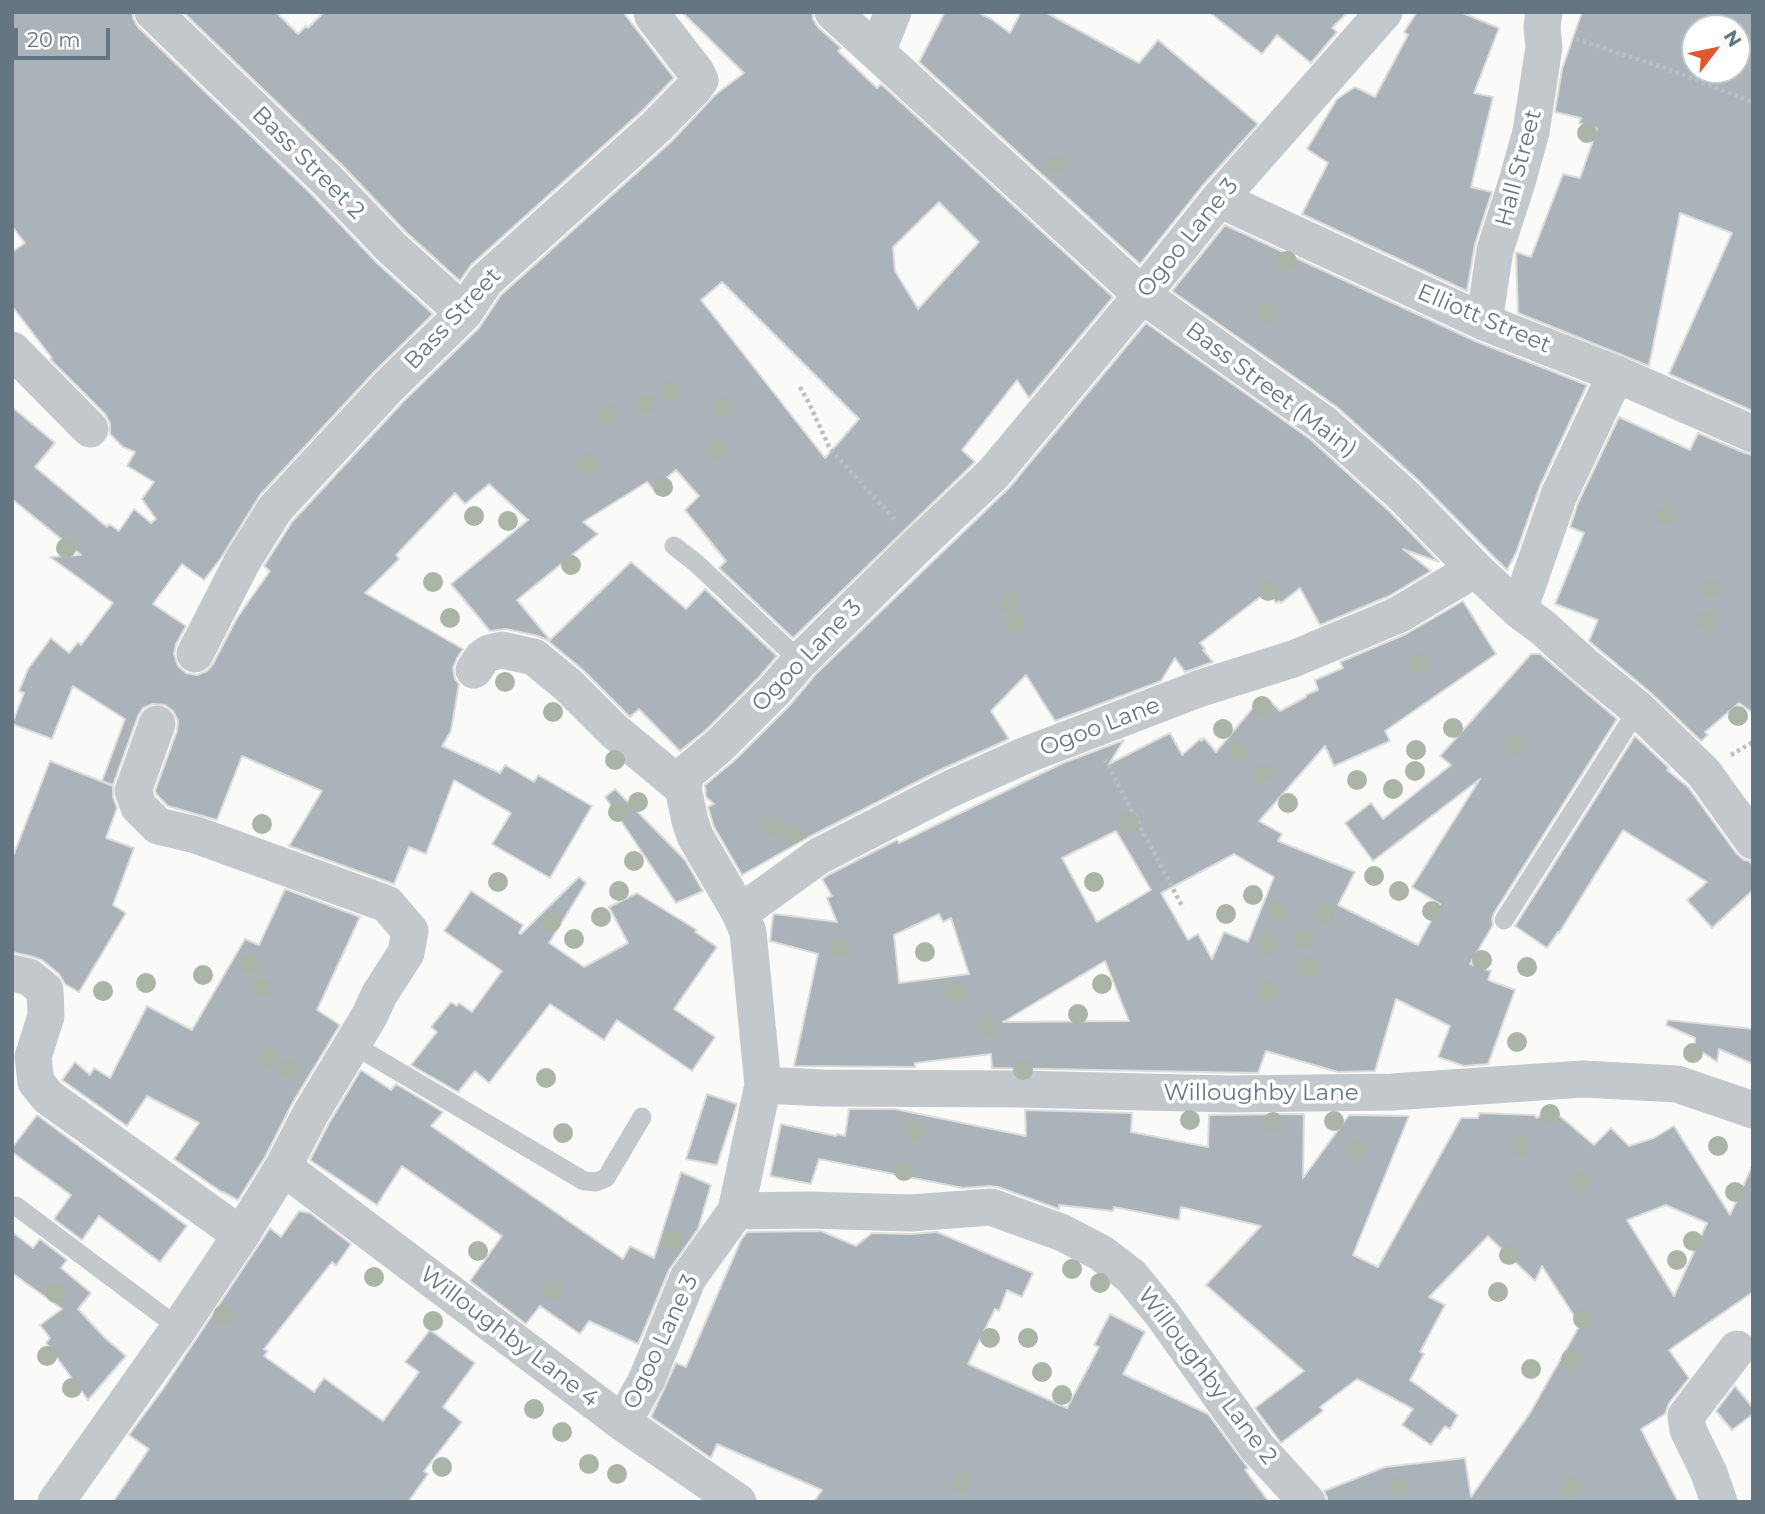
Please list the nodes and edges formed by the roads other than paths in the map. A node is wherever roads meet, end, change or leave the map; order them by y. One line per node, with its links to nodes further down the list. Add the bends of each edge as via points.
1 (153, 12): 10 (street, Bass Street 2)
2 (652, 12): 10 (street, Bass Street, via 700,80 657,126 485,281)
3 (833, 12): 7 (street, Bass Street (Main))
4 (893, 12): 7 (street)
5 (1384, 12): 8 (street, Ogoo Lane 3)
6 (1533, 17): 11 (street, Hall Street, via 1544,47 1531,132 1495,250)
7 (877, 52): 9 (street, Bass Street (Main))
8 (1219, 199): 9 (street, Ogoo Lane 3); 11 (street, Elliott Street)
9 (1142, 295): 17 (street, Bass Street (Main), via 1323,423); 20 (street, Ogoo Lane 3, via 994,473)
10 (464, 313): 19 (street, Bass Street, via 275,509)
11 (1484, 322): 13 (street, Elliott Street)
12 (12, 350): 14 (street)
13 (1616, 374): 15 (street, Elliott Street); 18 (street, via 1559,495)
14 (90, 429)
15 (1753, 434)
16 (674, 546): 20 (lane)
17 (1475, 569): 18 (street, Bass Street (Main)); 26 (street, Ogoo Lane, via 1398,615 1293,659 1090,730 950,789 819,856)
18 (1519, 610): 22 (street, Bass Street (Main))
19 (195, 654)
20 (800, 661): 24 (street, Ogoo Lane 3, via 688,772)
21 (474, 670): 24 (street, via 489,653 502,650 534,657)
22 (1638, 709): 25 (street, Bass Street (Main), via 1704,773); 27 (lane)
23 (156, 724): 29 (street, via 133,791 139,807 158,826 196,835 387,904 410,931 406,953)
24 (683, 788): 26 (street, Ogoo Lane 3, via 695,836)
25 (1753, 841)
26 (740, 913): 30 (street, Ogoo Lane 3, via 748,932)
27 (1504, 920)
28 (12, 973): 36 (street, via 29,977 45,990 46,1016 33,1057 36,1082 48,1097)
29 (352, 1044): 32 (lane, via 584,1181 606,1178); 33 (street)
30 (764, 1085): 31 (street, Willoughby Lane, via 1229,1094 1392,1092 1583,1079 1676,1084); 35 (street, Ogoo Lane 3)
31 (1753, 1110)
32 (642, 1117)
33 (282, 1167): 36 (street); 39 (street, Willoughby Lane 4)
34 (16, 1206): 37 (lane)
35 (736, 1212): 39 (street, Ogoo Lane 3, via 688,1278 648,1378); 42 (street, Willoughby Lane 2, via 911,1213 991,1207 1063,1233 1130,1276 1257,1447)
36 (241, 1235): 37 (street)
37 (179, 1328): 40 (street)
38 (1737, 1349): 43 (street, via 1686,1416)
39 (623, 1423): 41 (street, Willoughby Lane 4)
40 (56, 1502)
41 (738, 1502)
42 (1307, 1502)
43 (1719, 1502)

